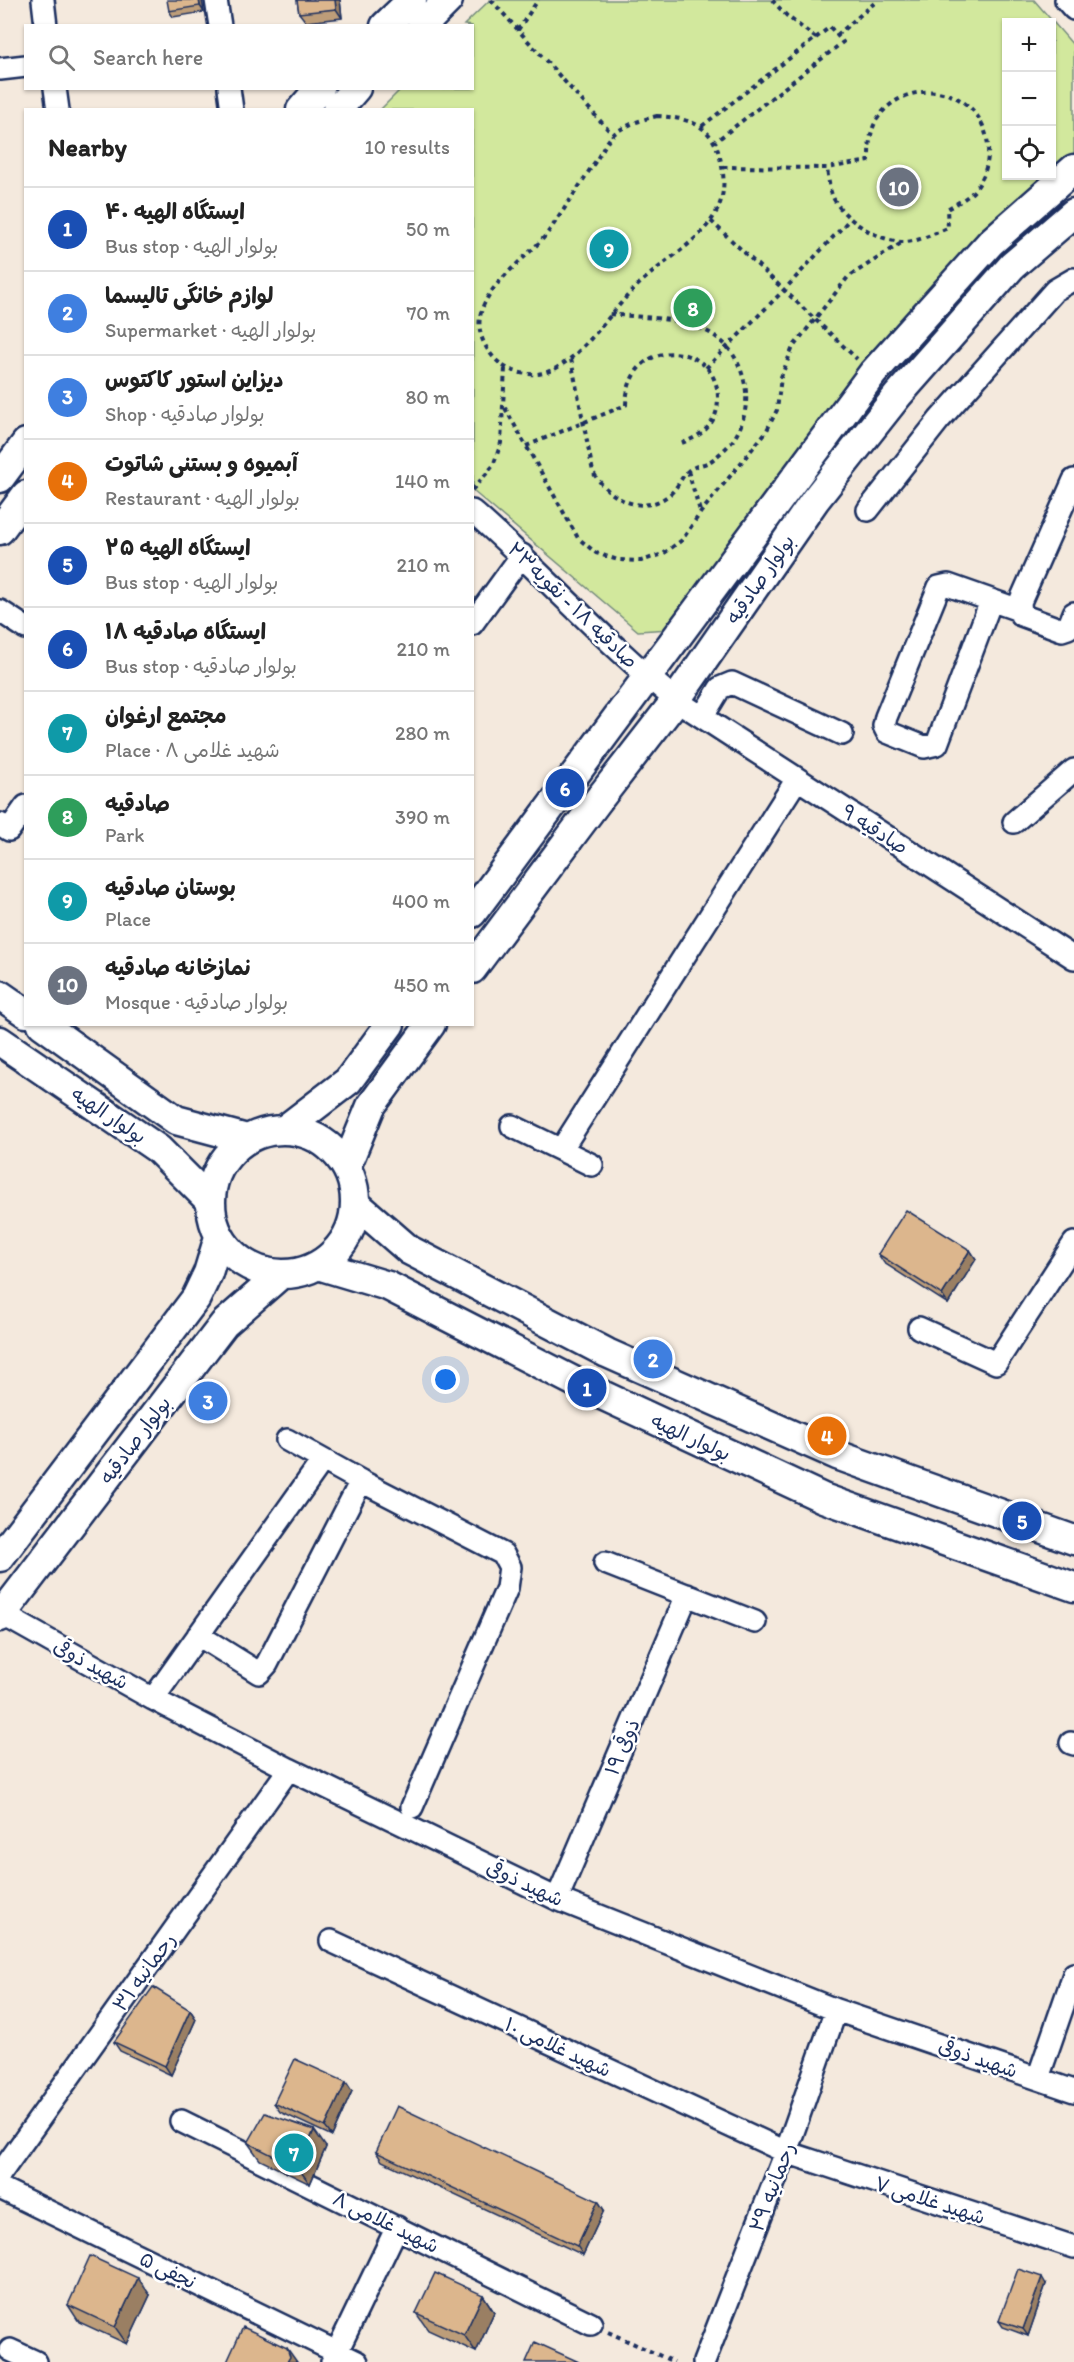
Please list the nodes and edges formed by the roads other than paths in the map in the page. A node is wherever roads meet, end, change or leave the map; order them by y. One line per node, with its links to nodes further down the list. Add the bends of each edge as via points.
1 (43, 0): 7 (street)
2 (216, 0): 8 (street)
3 (412, 0): 9 (main road)
4 (448, 0): 10 (main road)
5 (1066, 0): 6 (street)
6 (1074, 9)
7 (46, 24)
8 (220, 24)
9 (387, 24)
10 (424, 24)
11 (24, 66): 12 (street)
12 (0, 69)
13 (55, 90): 17 (street)
14 (229, 90): 18 (street)
15 (318, 90): 19 (main road)
16 (354, 90): 20 (main road)
17 (58, 108)
18 (232, 108)
19 (303, 108)
20 (339, 108)
21 (1074, 169): 38 (main road, بولوار صادقیه, via 991,242 873,373)
22 (1074, 213): 39 (main road, بولوار صادقیه, via 1012,266 898,395 815,500)
23 (1074, 279): 28 (street, via 1054,290 939,420)
24 (24, 446): 25 (main road)
25 (0, 478)
26 (1074, 480): 33 (street)
27 (24, 498): 30 (main road)
28 (868, 510)
29 (474, 513): 31 (street, صادقیه ۱۸ - نقویه۲۳)
30 (0, 530)
31 (522, 555): 36 (street); 38 (street, صادقیه ۱۸ - نقویه۲۳)
32 (991, 601): 32 (street, via 937,744 924,747 887,732 886,717 939,587 948,585); 33 (street)
33 (1019, 610): 35 (street, via 1021,615 1062,630 1068,628)
34 (0, 611): 37 (street)
35 (1074, 613)
36 (474, 621)
37 (24, 627)
38 (646, 676): 39 (street, صادقیه ۱۸ - نقویه۲۳); 47 (main road, بولوار صادقیه)
39 (676, 700): 40 (street, صادقیه ۹); 49 (main road, بولوار صادقیه)
40 (703, 716): 41 (street, via 720,688 732,683); 43 (street, صادقیه ۹)
41 (842, 734)
42 (1074, 770): 45 (street)
43 (797, 779): 48 (street, صادقیه ۹); 59 (street)
44 (24, 808): 46 (street)
45 (1014, 822)
46 (4, 827)
47 (474, 910)
48 (1074, 958)
49 (474, 966)
50 (0, 995): 51 (main road)
51 (24, 1012)
52 (45, 1026): 58 (main road, بولوار الهیه, via 176,1120)
53 (389, 1026): 57 (main road, via 348,1081)
54 (430, 1026): 61 (main road, via 371,1106)
55 (0, 1041): 62 (main road, بولوار الهیه, via 159,1149)
56 (512, 1126): 59 (street)
57 (284, 1130): 58 (main road); 61 (main road, via 320,1140)
58 (247, 1139): 62 (main road, via 220,1165)
59 (561, 1150): 60 (street)
60 (592, 1165)
61 (346, 1167): 63 (main road)
62 (210, 1201): 64 (main road)
63 (355, 1203): 66 (main road, via 345,1239); 74 (main road, via 410,1250 607,1353 837,1455)
64 (219, 1237): 67 (main road, via 245,1264); 68 (main road, بولوار صادقیه)
65 (1074, 1243): 70 (street, via 996,1363)
66 (318, 1265): 67 (main road); 77 (main road, بولوار الهیه, via 388,1286 587,1388 823,1498)
67 (281, 1274): 69 (main road, بولوار صادقیه)
68 (196, 1298): 69 (main road, via 210,1294 222,1298 227,1309); 75 (main road, بولوار صادقیه)
69 (224, 1324): 79 (main road, بولوار صادقیه)
70 (919, 1328)
71 (287, 1440): 72 (street)
72 (322, 1461): 73 (street); 81 (street)
73 (360, 1481): 81 (street, via 267,1664 259,1672); 84 (street, via 503,1554 510,1567 507,1588)
74 (1074, 1540)
75 (0, 1557)
76 (605, 1563): 78 (street)
77 (1074, 1587)
78 (687, 1595): 80 (street); 85 (street, ذوقی ۱۹)
79 (1, 1615): 82 (street, شهید ذوقی)
80 (755, 1622)
81 (198, 1635): 82 (street)
82 (153, 1699): 83 (street, شهید ذوقی)
83 (288, 1769): 85 (street, شهید ذوقی); 93 (street, رحمانیه ۳۱)
84 (412, 1807)
85 (557, 1899): 88 (street, شهید ذوقی)
86 (331, 1941): 92 (street, شهید غلامی ۱۰)
87 (1074, 1974): 89 (street)
88 (836, 2010): 89 (street, شهید ذوقی); 92 (street, رحمانیه ۲۹)
89 (1038, 2078): 90 (street, شهید ذوقی)
90 (1074, 2091)
91 (181, 2121): 95 (street, شهید غلامی ۸)
92 (786, 2152): 96 (street, شهید غلامی ۷); 102 (street, رحمانیه ۲۹)
93 (0, 2175)
94 (0, 2188): 99 (street, نجفی ۵)
95 (397, 2227): 97 (street, شهید غلامی ۸); 99 (street)
96 (1074, 2247)
97 (591, 2324)
98 (10, 2350): 100 (street)
99 (334, 2357): 101 (street, نجفی ۵)
100 (36, 2362)
101 (357, 2362)
102 (704, 2362)

